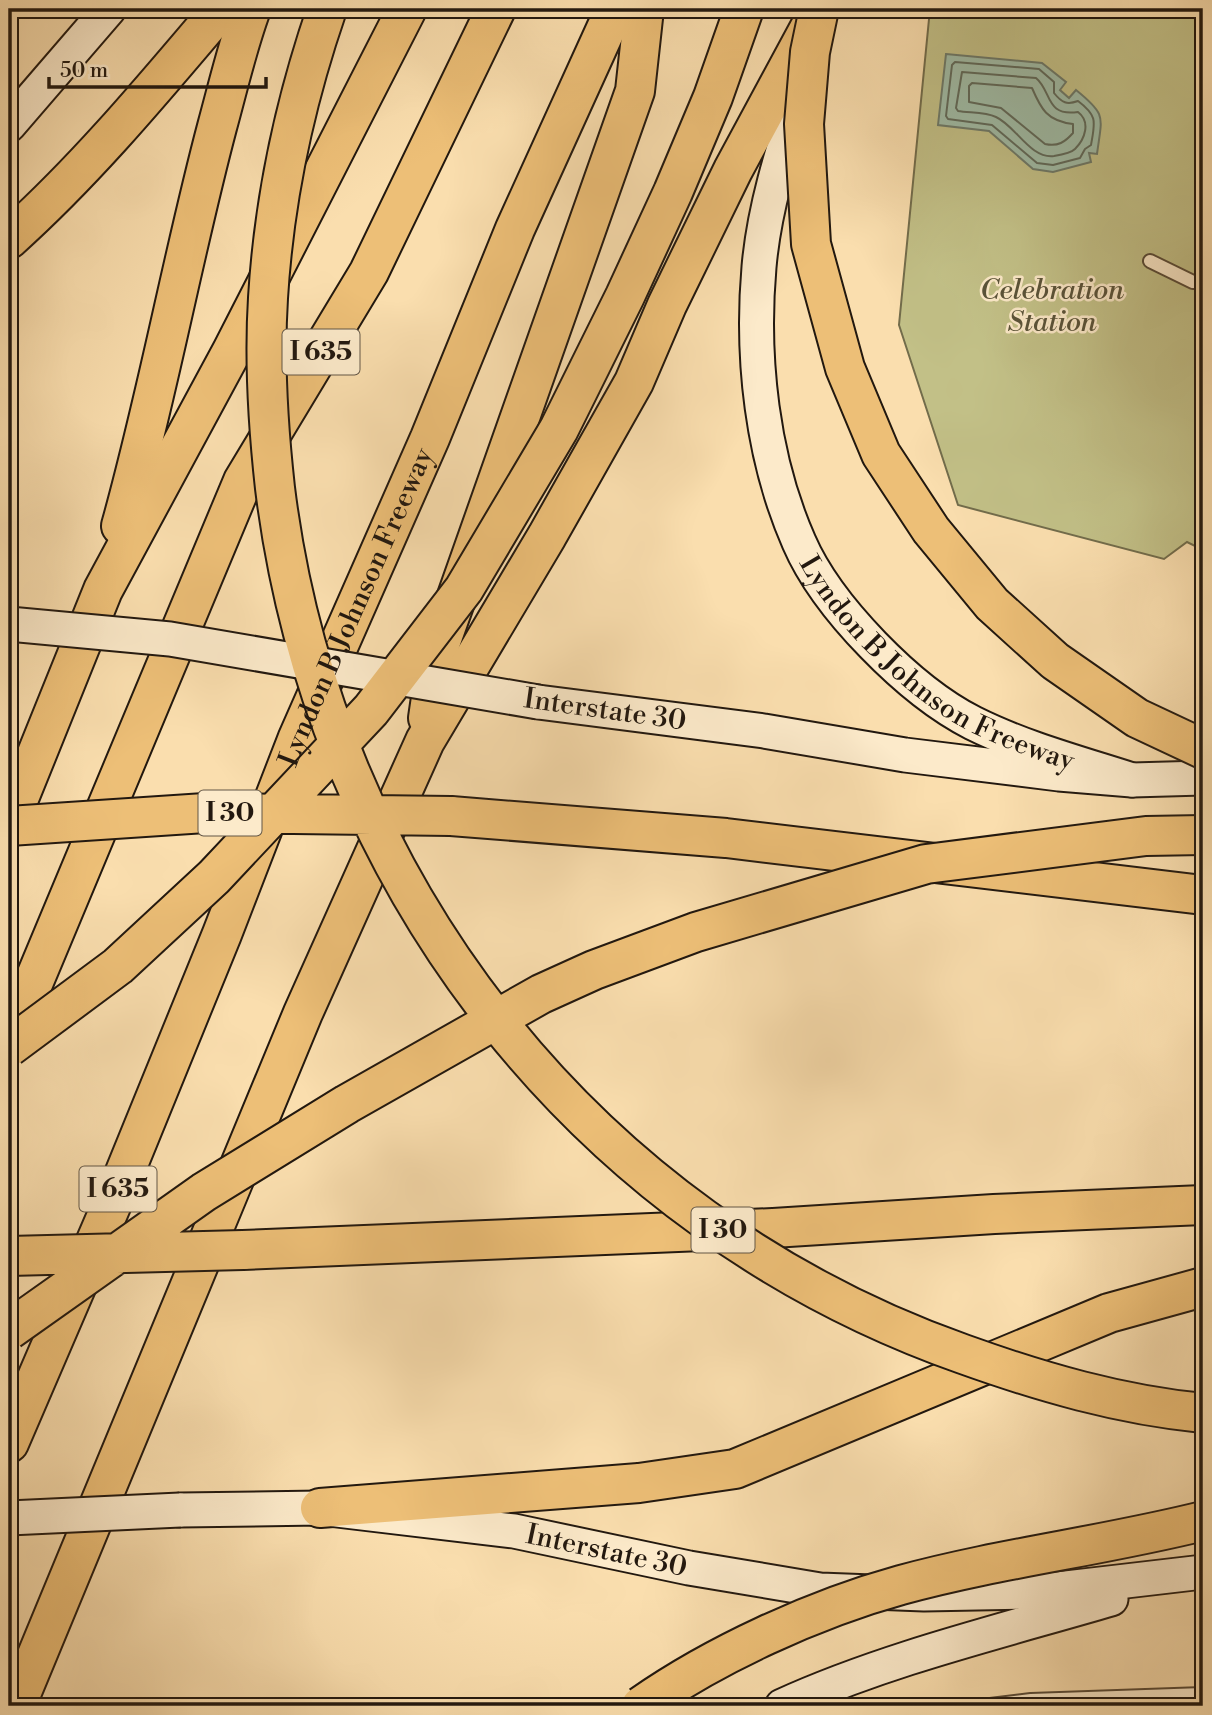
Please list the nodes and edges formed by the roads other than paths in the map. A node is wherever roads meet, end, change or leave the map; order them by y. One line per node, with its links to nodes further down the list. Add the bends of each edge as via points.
1 (110, 9): 12 (main road)
2 (220, 9): 13 (highway, via 129,116)
3 (251, 9): 16 (highway, via 202,183)
4 (327, 9): 31 (highway, bridge, via 296,114 273,240 267,325 270,445 292,592 328,718 362,801 414,900 479,998 571,1106 660,1185 768,1263 830,1299 929,1342 1030,1378 1115,1399)
5 (407, 9): 16 (highway)
6 (496, 9): 25 (highway, I 635, via 369,272 243,481)
7 (615, 9): 32 (highway, Lyndon B Johnson Freeway / I 635, via 515,229 430,438 297,740 125,1174)
8 (644, 9): 18 (highway, via 635,91 438,650)
9 (744, 9): 26 (highway, bridge, via 713,97 625,296 559,429 464,589 372,710 214,877 118,966)
10 (819, 9): 18 (highway, via 733,170 634,382); 19 (highway, bridge, via 804,124 811,244 845,368 881,454 931,530 992,604 1055,661 1137,719)
11 (830, 9): 21 (main road, Lyndon B Johnson Freeway, via 785,143 768,206 759,266 762,401 768,442 799,544 831,594 873,645 918,687 971,722 1014,741)
12 (9, 125)
13 (9, 239)
14 (1150, 261): 15 (lane, via 1193,282)
15 (1203, 282)
16 (103, 590): 22 (highway)
17 (9, 624): 21 (main road, Interstate 30, bridge, via 170,639 538,702 764,731 905,755)
18 (425, 741): 38 (highway, via 303,1013)
19 (1203, 749)
20 (1203, 778): 21 (main road, Interstate 30)
21 (1132, 780)
22 (9, 825): 24 (highway, I 30, bridge, via 205,813 451,816 726,838)
23 (1203, 835): 30 (highway, bridge, via 1146,836 926,864 696,932 594,970 541,994 347,1104 204,1192)
24 (1203, 895)
25 (9, 1041)
26 (9, 1047)
27 (1203, 1205): 28 (highway, I 30, bridge, via 773,1228)
28 (9, 1256)
29 (1203, 1287): 33 (highway, via 1109,1313 735,1469 639,1483)
30 (9, 1330)
31 (1203, 1413)
32 (9, 1443)
33 (320, 1508): 34 (main road, Interstate 30, bridge); 36 (main road, Interstate 30, via 514,1531 820,1590 1032,1592)
34 (9, 1518)
35 (1203, 1521): 39 (highway, bridge, via 899,1586 761,1639 675,1682)
36 (1202, 1572): 40 (main road, via 963,1642 822,1688)
37 (1203, 1694): 41 (lane)
38 (16, 1706)
39 (640, 1706)
40 (782, 1706)
41 (982, 1706)

